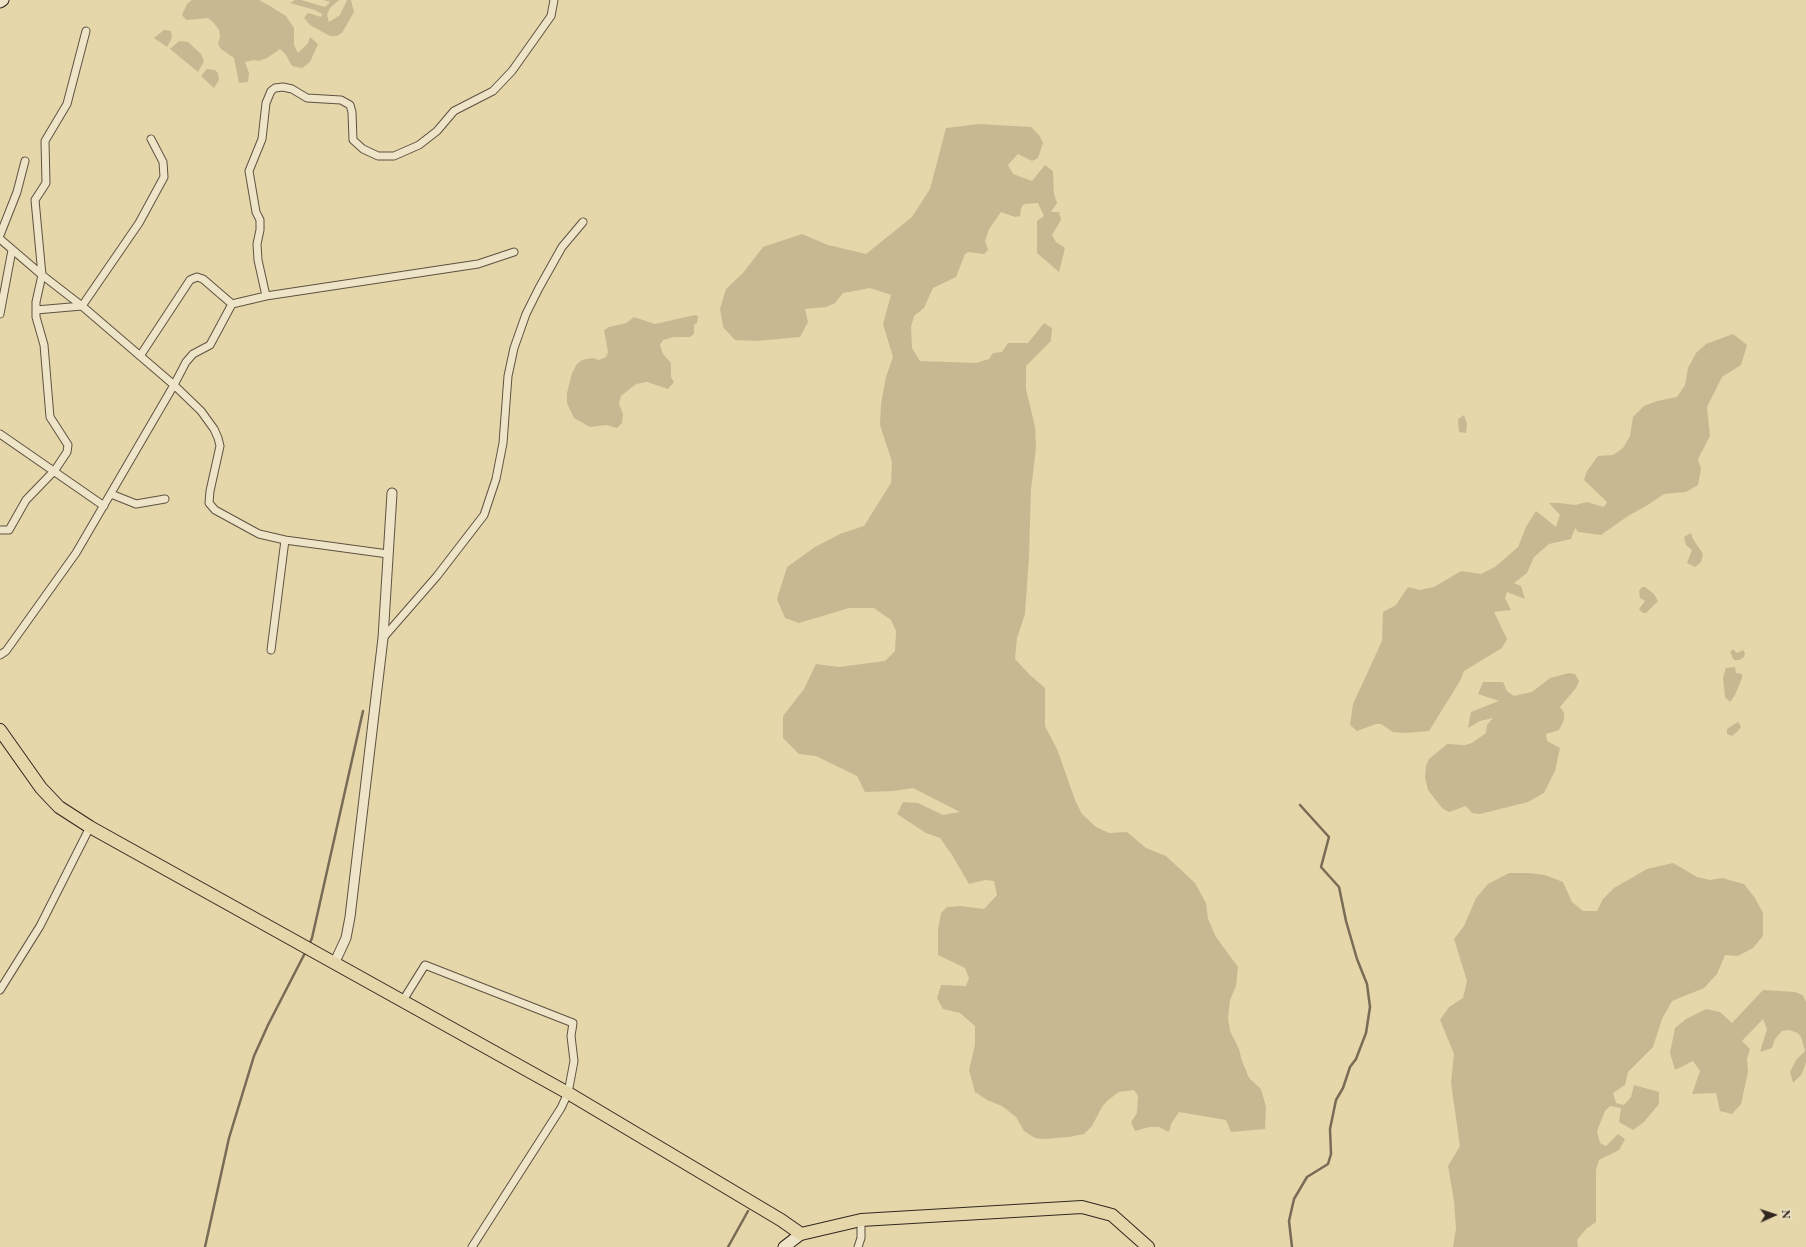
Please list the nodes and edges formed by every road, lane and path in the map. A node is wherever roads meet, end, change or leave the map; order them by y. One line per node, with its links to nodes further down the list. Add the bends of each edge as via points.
1 (3, 0): 3 (main road)
2 (554, 0): 13 (street, via 551,16 512,71 492,91 454,111 437,131 419,145 394,156 378,156 353,140 350,105 341,100 308,98 283,87 271,91 266,103 262,139 249,171 256,212 260,220 258,260)
3 (0, 2)
4 (86, 31): 12 (street, via 67,104 46,141 46,183 35,200)
5 (151, 139): 15 (street, via 163,162 164,177 139,223)
6 (25, 161): 8 (street, via 17,192)
7 (582, 222): 29 (street, via 562,247 539,288 514,348 508,376 502,450 496,480 484,515 437,576)
8 (0, 236)
9 (0, 239): 10 (street)
10 (12, 250): 12 (street); 17 (street)
11 (514, 252): 13 (street, via 478,264)
12 (42, 275): 15 (street); 16 (street)
13 (266, 296): 14 (street)
14 (232, 304): 18 (street, via 203,279 197,277 190,280); 19 (street, via 210,345 193,354)
15 (82, 306): 16 (street); 18 (street)
16 (36, 310): 21 (street, via 44,345 50,417 68,445 67,452)
17 (0, 314)
18 (140, 356): 19 (street)
19 (174, 385): 23 (street); 27 (street, via 201,411 218,438 220,446 209,504 215,510 259,534)
20 (0, 434): 21 (street)
21 (55, 470): 25 (street); 26 (street, via 26,500 9,530)
22 (392, 493): 28 (street)
23 (111, 494): 24 (street, via 136,504); 25 (street)
24 (165, 499)
25 (104, 506): 31 (street, via 76,553 6,651)
26 (0, 530)
27 (285, 540): 28 (street); 30 (street)
28 (388, 554): 29 (street)
29 (383, 638): 34 (street, via 350,917 346,938)
30 (271, 650)
31 (0, 655)
32 (0, 730): 33 (main road, via 41,788 59,807)
33 (90, 827): 34 (main road); 35 (street, via 40,926)
34 (334, 964): 36 (main road)
35 (0, 990)
36 (402, 1002): 37 (main road); 37 (street, via 425,965 572,1023 574,1060)
37 (568, 1093): 39 (main road); 40 (street)
38 (861, 1220): 39 (main road); 42 (street); 43 (main road, via 1082,1207 1112,1215)
39 (801, 1234): 41 (main road)
40 (472, 1247)
41 (784, 1247)
42 (858, 1247)
43 (1148, 1247)

